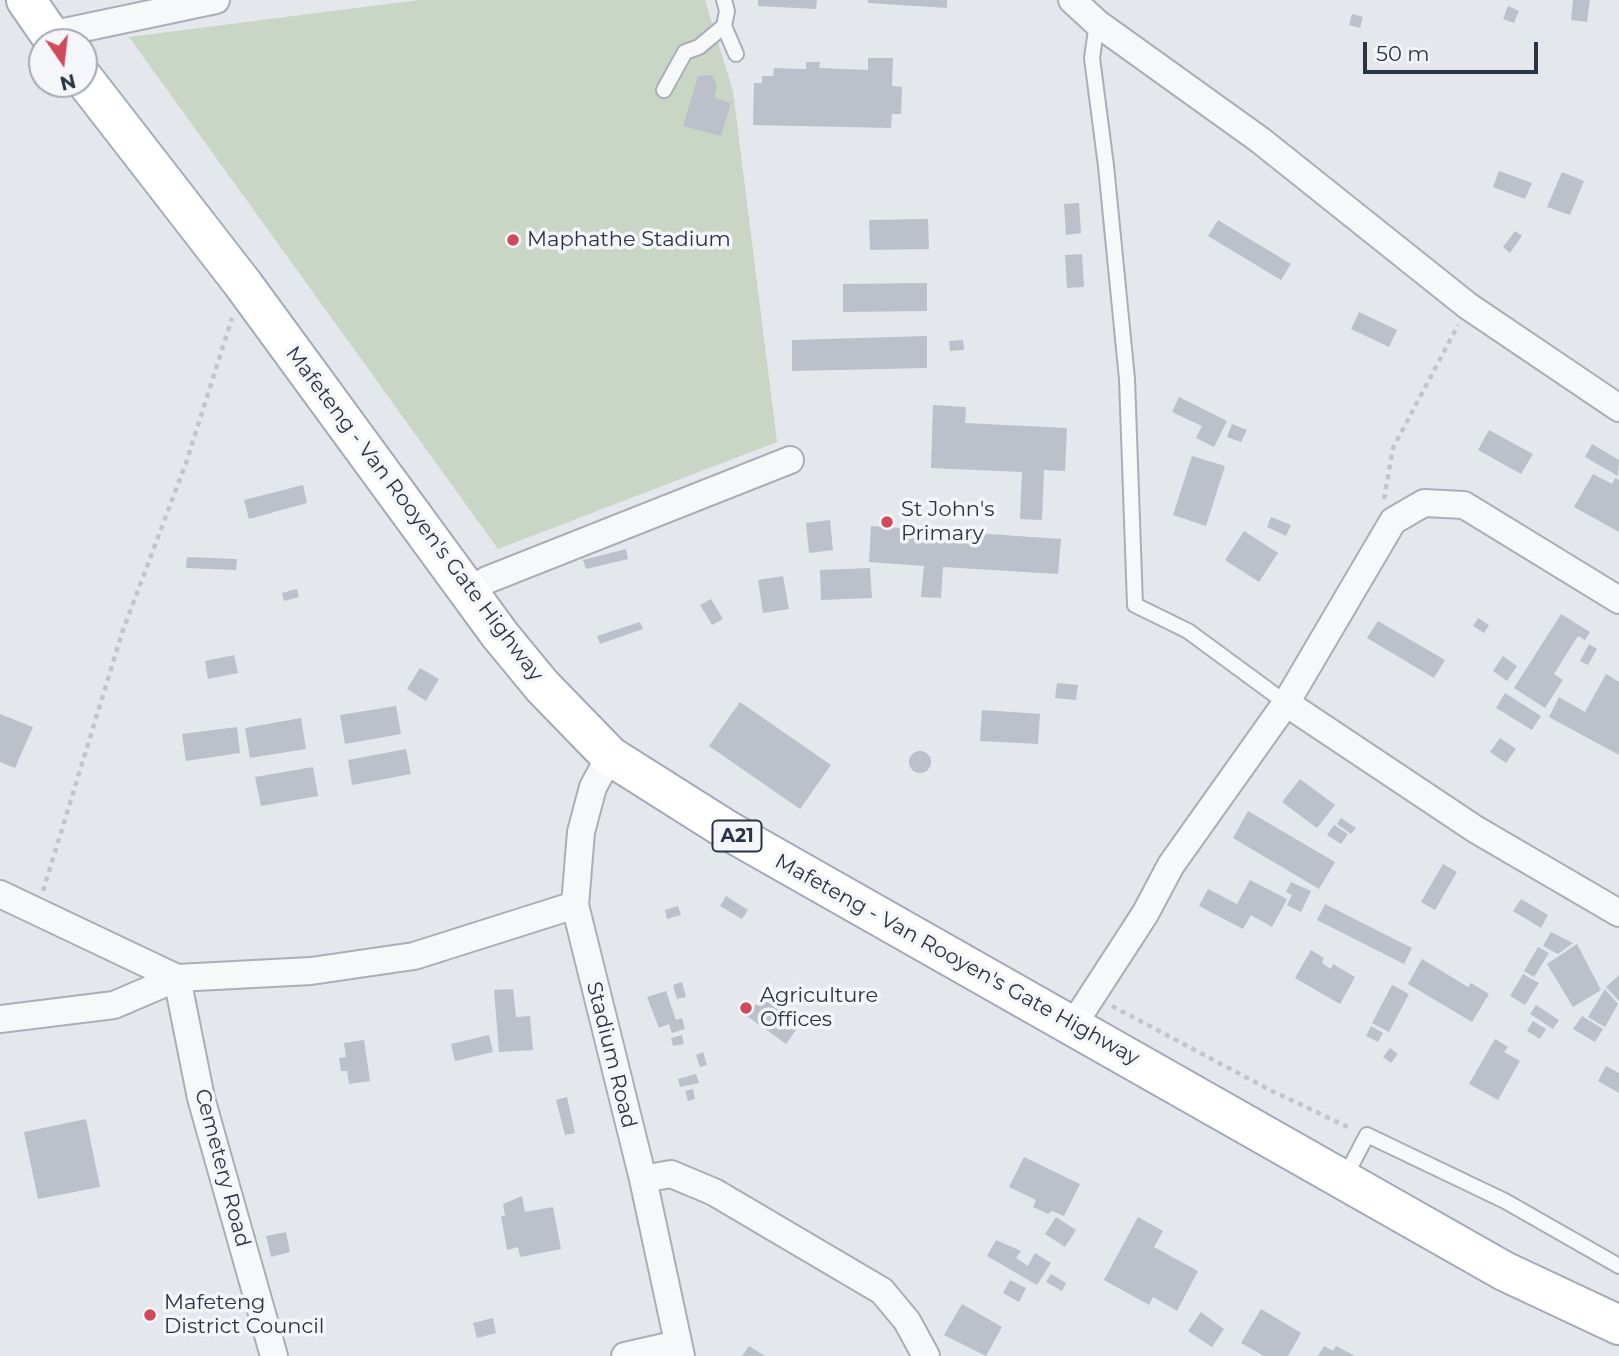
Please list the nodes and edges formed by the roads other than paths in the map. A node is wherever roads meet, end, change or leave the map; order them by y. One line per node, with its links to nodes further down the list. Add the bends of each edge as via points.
1 (26, 0): 7 (main road)
2 (216, 0): 8 (street)
3 (724, 0): 6 (lane)
4 (1072, 0): 5 (street)
5 (1097, 23): 12 (street, via 1259,140 1468,306); 16 (lane, via 1091,58 1124,342 1135,605 1188,631)
6 (724, 26): 9 (lane); 10 (lane, via 699,47 685,52)
7 (46, 28)
8 (96, 28)
9 (736, 54)
10 (664, 90)
11 (98, 97): 14 (main road, Mafeteng - Van Rooyen's Gate Highway / A21, via 243,284)
12 (1615, 399)
13 (790, 460): 14 (street, via 487,580)
14 (469, 593): 17 (main road, Mafeteng - Van Rooyen's Gate Highway / A21, via 542,686)
15 (1619, 600): 16 (street, via 1464,505 1424,503 1392,521)
16 (1286, 703): 20 (street, via 1475,829); 22 (street, via 1171,864 1145,914)
17 (610, 756): 19 (street, Stadium Road, via 593,787 581,832); 22 (main road, Mafeteng - Van Rooyen's Gate Highway / A21, via 839,896)
18 (0, 894): 21 (street)
19 (575, 905): 21 (street, via 414,956 311,971); 24 (street, Stadium Road)
20 (1619, 913)
21 (177, 978): 23 (street, via 114,1005); 29 (street, Cemetery Road, via 201,1098)
22 (1082, 1010): 25 (main road, Mafeteng - Van Rooyen's Gate Highway / A21)
23 (0, 1019)
24 (643, 1179): 28 (street, Stadium Road); 31 (street, via 671,1174 714,1192 882,1291 907,1321)
25 (1343, 1180): 26 (lane, via 1367,1135 1505,1201); 27 (main road, Mafeteng - Van Rooyen's Gate Highway / A21, via 1504,1271)
26 (1619, 1266)
27 (1619, 1325)
28 (680, 1350): 30 (street)
29 (274, 1356)
30 (625, 1356)
31 (926, 1356)

